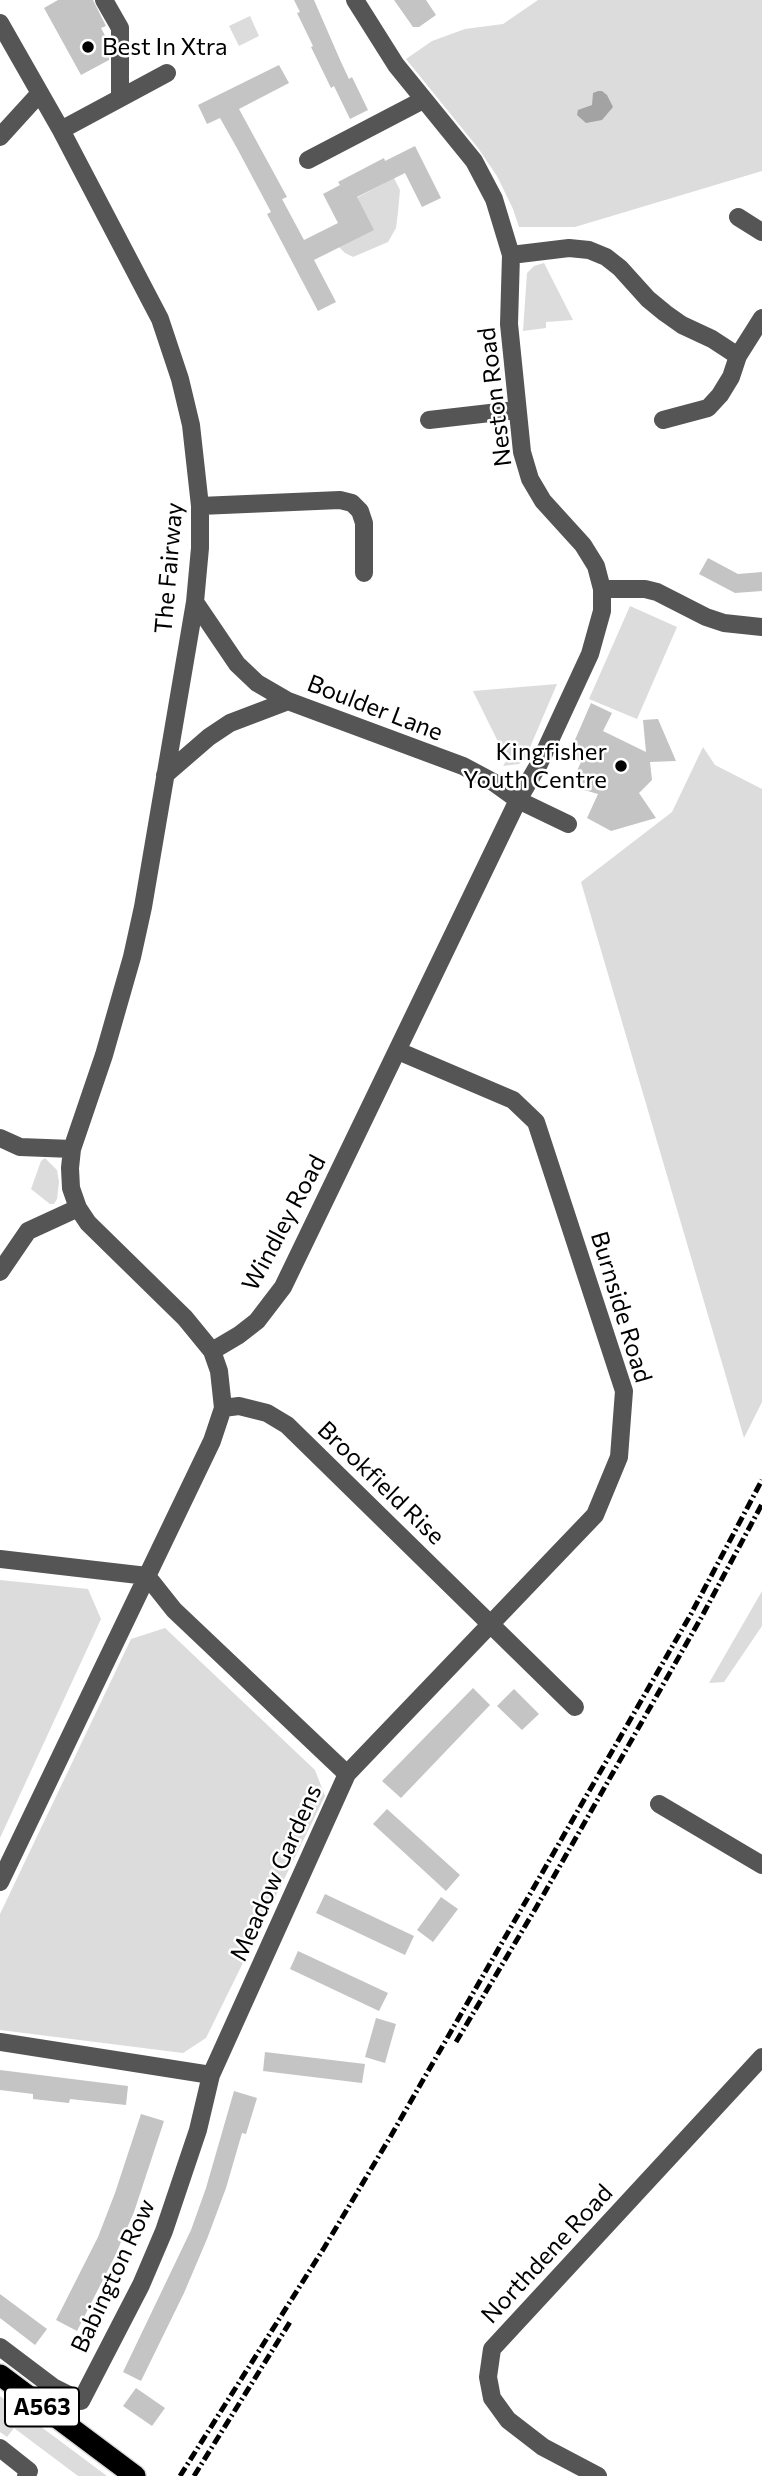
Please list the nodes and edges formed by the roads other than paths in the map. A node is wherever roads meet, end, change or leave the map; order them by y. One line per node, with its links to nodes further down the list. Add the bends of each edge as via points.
1 (104, 0): 6 (street, via 120,29)
2 (355, 0): 7 (street, Neston Road)
3 (0, 23): 5 (street, The Fairway)
4 (167, 73): 6 (street)
5 (40, 93): 8 (street, The Fairway); 9 (street)
6 (120, 98): 8 (street)
7 (423, 100): 10 (street); 13 (street, Neston Road, via 474,161 494,199)
8 (61, 130): 19 (street, The Fairway, via 160,319 191,425)
9 (0, 137)
10 (308, 160)
11 (738, 217): 12 (street)
12 (762, 232)
13 (511, 255): 15 (street, via 569,248 606,257 664,313); 16 (street, Neston Road, via 509,324)
14 (762, 318): 15 (street)
15 (738, 356): 18 (street, via 731,377 708,408)
16 (516, 410): 17 (street); 21 (street, Neston Road, via 530,478 583,545 596,566)
17 (429, 419)
18 (663, 420)
19 (200, 506): 20 (street, via 352,503 363,523); 22 (street, The Fairway)
20 (364, 573)
21 (602, 589): 23 (street, via 645,589 724,623); 26 (street, Neston Road, via 590,654)
22 (195, 602): 24 (street, Boulder Lane, via 237,664 257,683); 25 (street, The Fairway)
23 (762, 627)
24 (288, 701): 25 (street, Boulder Lane, via 230,723); 26 (street, Boulder Lane, via 463,766)
25 (165, 775): 30 (street, The Fairway, via 132,957)
26 (518, 800): 27 (street, Boulder Lane); 28 (street, Windley Road)
27 (568, 824)
28 (398, 1051): 33 (street, Windley Road, via 283,1287 257,1321); 37 (street, Burnside Road, via 513,1100 536,1122 624,1391 619,1457 595,1515)
29 (0, 1138): 30 (street, via 20,1147)
30 (72, 1149): 31 (street, via 71,1188)
31 (78, 1208): 32 (street, via 28,1231); 33 (street, via 100,1237 185,1318)
32 (0, 1272)
33 (212, 1351): 34 (street, via 223,1389)
34 (223, 1408): 36 (street, via 212,1441); 37 (street, Brookfield Rise, via 239,1406 267,1413 287,1425)
35 (0, 1559): 36 (street)
36 (147, 1576): 39 (street, Meadow Gardens, via 174,1611); 42 (street)
37 (490, 1623): 38 (street, Brookfield Rise); 39 (street, Burnside Road)
38 (575, 1707)
39 (347, 1774): 45 (street, Meadow Gardens)
40 (659, 1804): 41 (street)
41 (762, 1866)
42 (0, 1882)
43 (0, 2042): 45 (street)
44 (762, 2057): 51 (street, Northdene Road, via 492,2349 488,2377 492,2398 508,2420 543,2447)
45 (211, 2075): 46 (street, Babington Row, via 195,2141 164,2231 81,2401 53,2388)
46 (0, 2347)
47 (0, 2375): 50 (highway, A563)
48 (0, 2448): 49 (street, via 29,2471)
49 (26, 2476)
50 (135, 2476)
51 (598, 2476)

